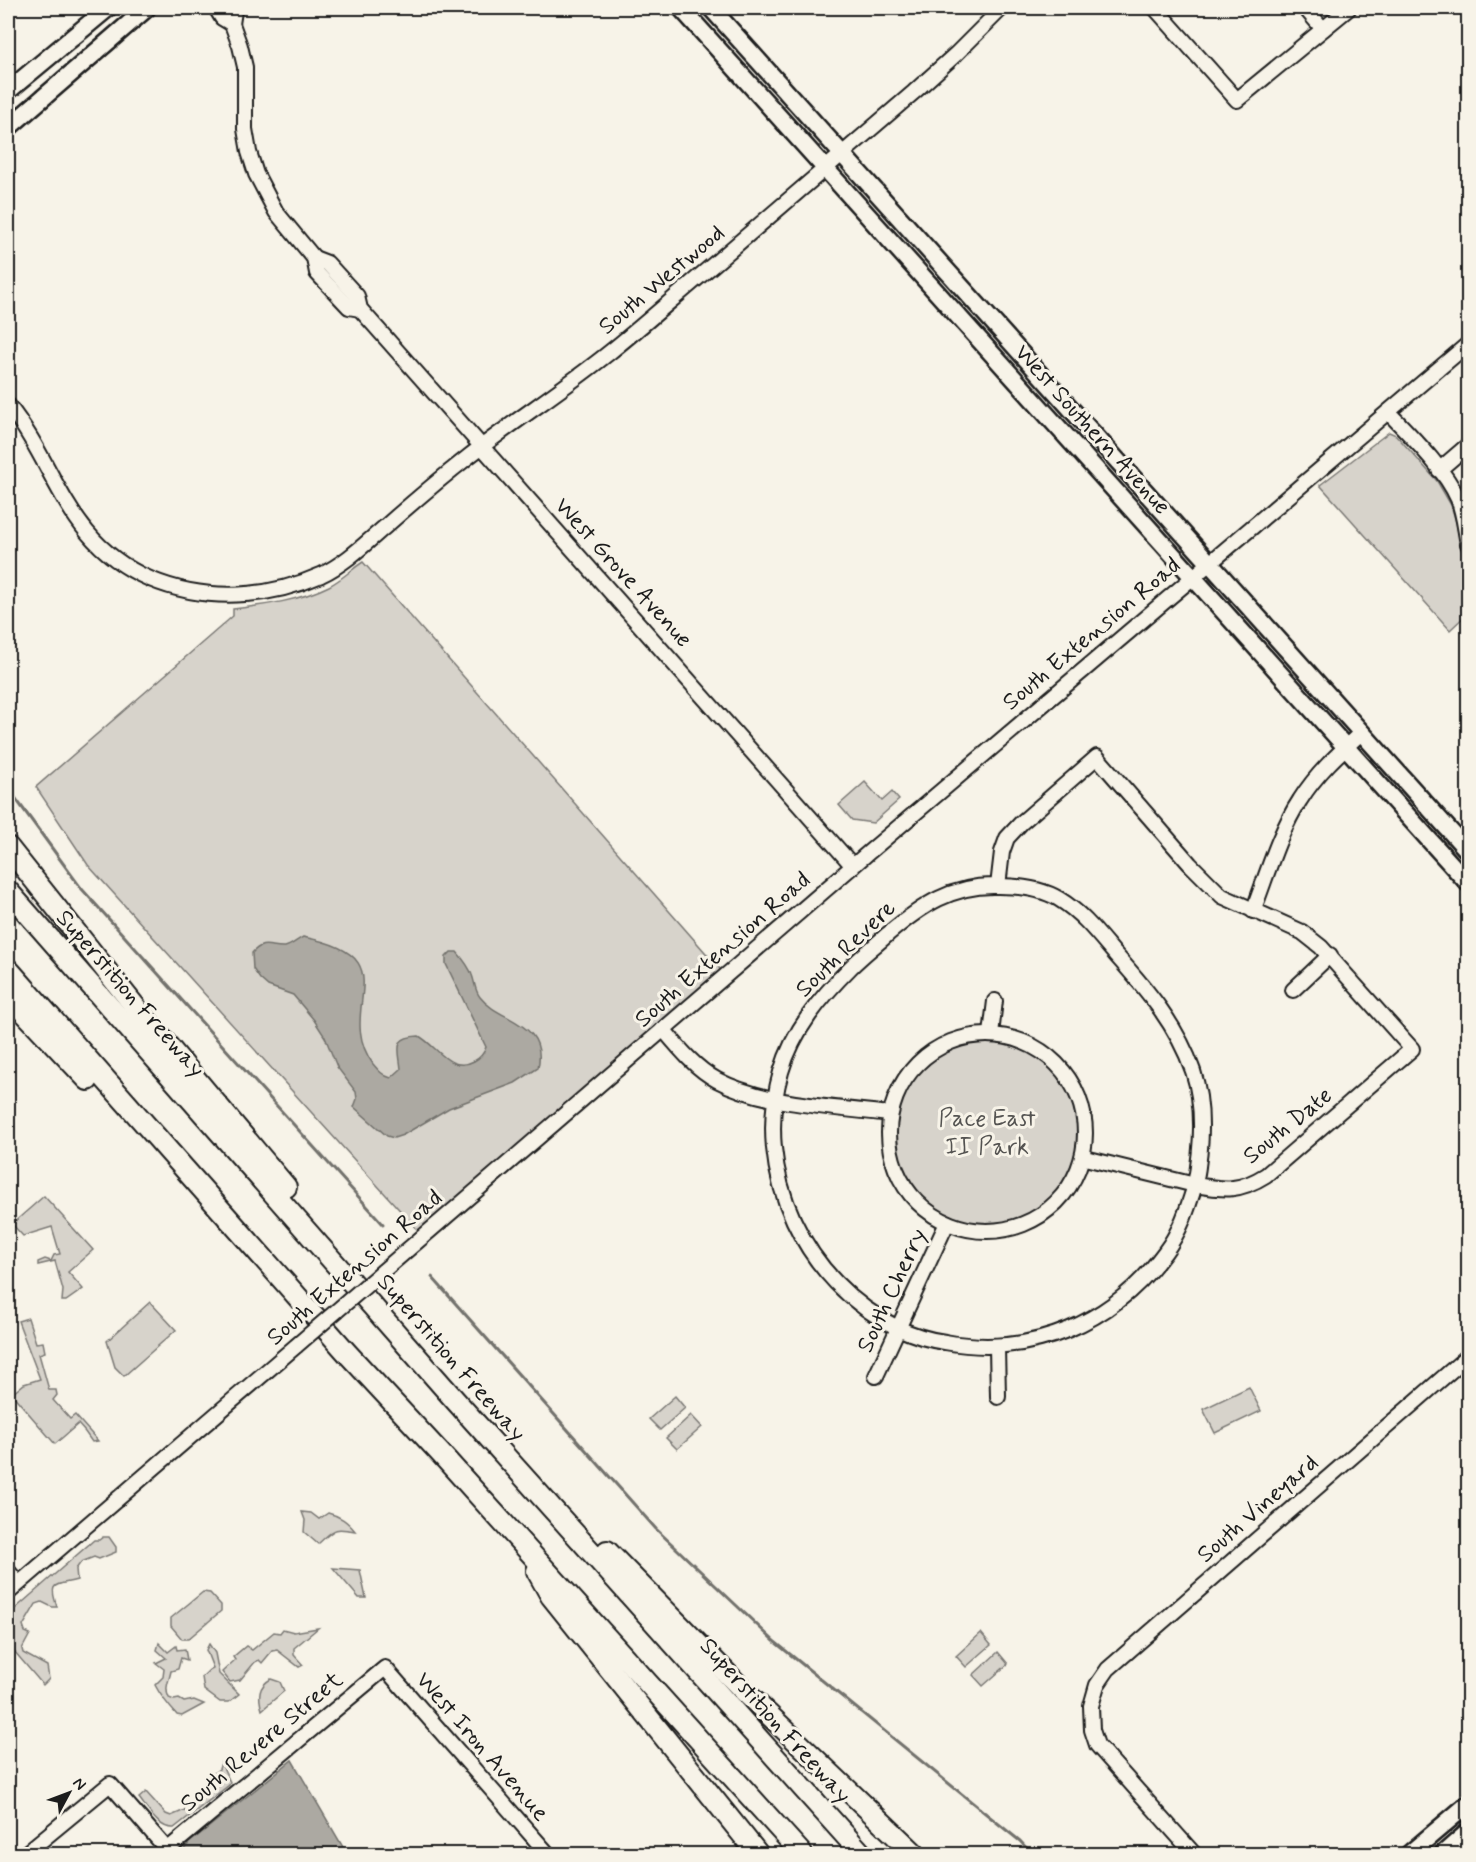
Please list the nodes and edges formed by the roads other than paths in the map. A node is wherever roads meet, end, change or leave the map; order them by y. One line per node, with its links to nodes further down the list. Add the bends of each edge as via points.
1 (108, 8): 16 (main road)
2 (147, 8): 17 (main road)
3 (216, 8): 13 (street, West Grove Avenue)
4 (232, 8): 13 (street, West Grove Avenue)
5 (681, 8): 15 (main road, West Southern Avenue)
6 (703, 8): 12 (main road)
7 (711, 8): 12 (main road, West Southern Avenue)
8 (1002, 8): 18 (street, South Westwood)
9 (1155, 8): 14 (street, via 1237,100)
10 (1305, 8): 14 (street)
11 (1349, 8): 14 (street)
12 (725, 23): 18 (main road, West Southern Avenue)
13 (232, 24): 28 (street, West Grove Avenue, via 245,67 249,152 266,197 293,234 357,296 360,309)
14 (1323, 29)
15 (749, 82): 18 (main road, via 781,103 824,150); 19 (main road, West Southern Avenue)
16 (8, 91)
17 (8, 128)
18 (843, 154): 19 (street, South Westwood); 20 (main road, West Southern Avenue)
19 (827, 168): 20 (main road, via 842,169 895,227); 22 (main road, West Southern Avenue); 28 (street, South Westwood, via 611,351)
20 (926, 246): 21 (main road, West Southern Avenue)
21 (985, 311): 22 (main road); 30 (main road, West Southern Avenue)
22 (969, 327): 26 (main road, West Southern Avenue)
23 (1468, 344): 25 (street, South Extension Road)
24 (8, 405): 28 (street, South Westwood, via 86,532 119,561 148,578 198,593 230,596 284,587 336,567)
25 (1389, 412): 29 (street); 32 (street, South Extension Road)
26 (1062, 431): 30 (main road, via 1068,426 1075,427 1101,456); 33 (main road, West Southern Avenue)
27 (1468, 445): 29 (street)
28 (483, 446): 38 (street, West Grove Avenue)
29 (1439, 470): 31 (street, via 1459,501)
30 (1137, 482): 32 (main road, West Southern Avenue)
31 (1468, 544)
32 (1209, 562): 33 (street, South Extension Road); 34 (main road, West Southern Avenue)
33 (1193, 576): 35 (main road, West Southern Avenue); 38 (street, South Extension Road)
34 (1362, 732): 35 (street); 37 (main road, West Southern Avenue)
35 (1346, 746): 39 (main road, West Southern Avenue); 42 (street, via 1299,801)
36 (8, 847): 55 (highway, via 311,1217)
37 (1468, 851)
38 (853, 866): 48 (street, South Extension Road)
39 (1468, 883)
40 (998, 886): 42 (street, via 1007,838 1098,757 1222,896); 50 (street, South Revere, via 971,887 939,897 860,958 807,1016 781,1070); 53 (street, South Revere, via 1023,886 1042,892 1075,911 1166,1015 1193,1072 1199,1101 1201,1151)
41 (8, 891): 55 (highway, Superstition Freeway)
42 (1253, 910): 43 (street, via 1302,932)
43 (1330, 956): 45 (street); 53 (street, South Date, via 1412,1049 1266,1175 1226,1190)
44 (8, 969): 58 (highway)
45 (1293, 990)
46 (8, 995): 58 (highway, via 242,1251)
47 (994, 1001): 49 (street)
48 (663, 1029): 50 (street, via 683,1052 716,1079); 65 (street, South Extension Road, bridge)
49 (991, 1034): 51 (street, via 956,1038 922,1058 896,1093); 52 (street, via 1027,1043 1044,1052 1069,1079 1084,1114)
50 (775, 1099): 51 (street); 56 (street, South Revere, via 777,1173 795,1226 825,1272 873,1314)
51 (889, 1114): 54 (street, via 887,1131 901,1178 923,1207)
52 (1085, 1158): 53 (street, South Date); 54 (street, via 1059,1201 1031,1221 999,1230)
53 (1196, 1185): 57 (street, via 1166,1251 1129,1292 1087,1323 1040,1340)
54 (947, 1223): 56 (street, South Cherry)
55 (387, 1321): 62 (highway, Superstition Freeway)
56 (898, 1328): 57 (street, via 969,1347); 60 (street, South Cherry)
57 (997, 1347): 61 (street)
58 (348, 1354): 63 (highway)
59 (1468, 1356): 77 (street, South Vineyard, via 1108,1669 1096,1685 1091,1706 1092,1730 1101,1751)
60 (876, 1376)
61 (998, 1397)
62 (454, 1399): 75 (highway, Superstition Freeway); 76 (highway, via 744,1691)
63 (521, 1542): 73 (highway, via 551,1596); 74 (highway)
64 (8, 1571): 65 (street)
65 (13, 1588)
66 (385, 1668): 70 (street, South Revere Street); 72 (street, West Iron Avenue)
67 (1468, 1804): 69 (main road)
68 (1468, 1832): 79 (main road)
69 (1428, 1838): 78 (main road); 79 (street)
70 (169, 1852): 71 (street, via 110,1784)
71 (25, 1854)
72 (548, 1854)
73 (759, 1854)
74 (802, 1854)
75 (862, 1854)
76 (915, 1854)
77 (1194, 1854)
78 (1409, 1854)
79 (1443, 1854)

